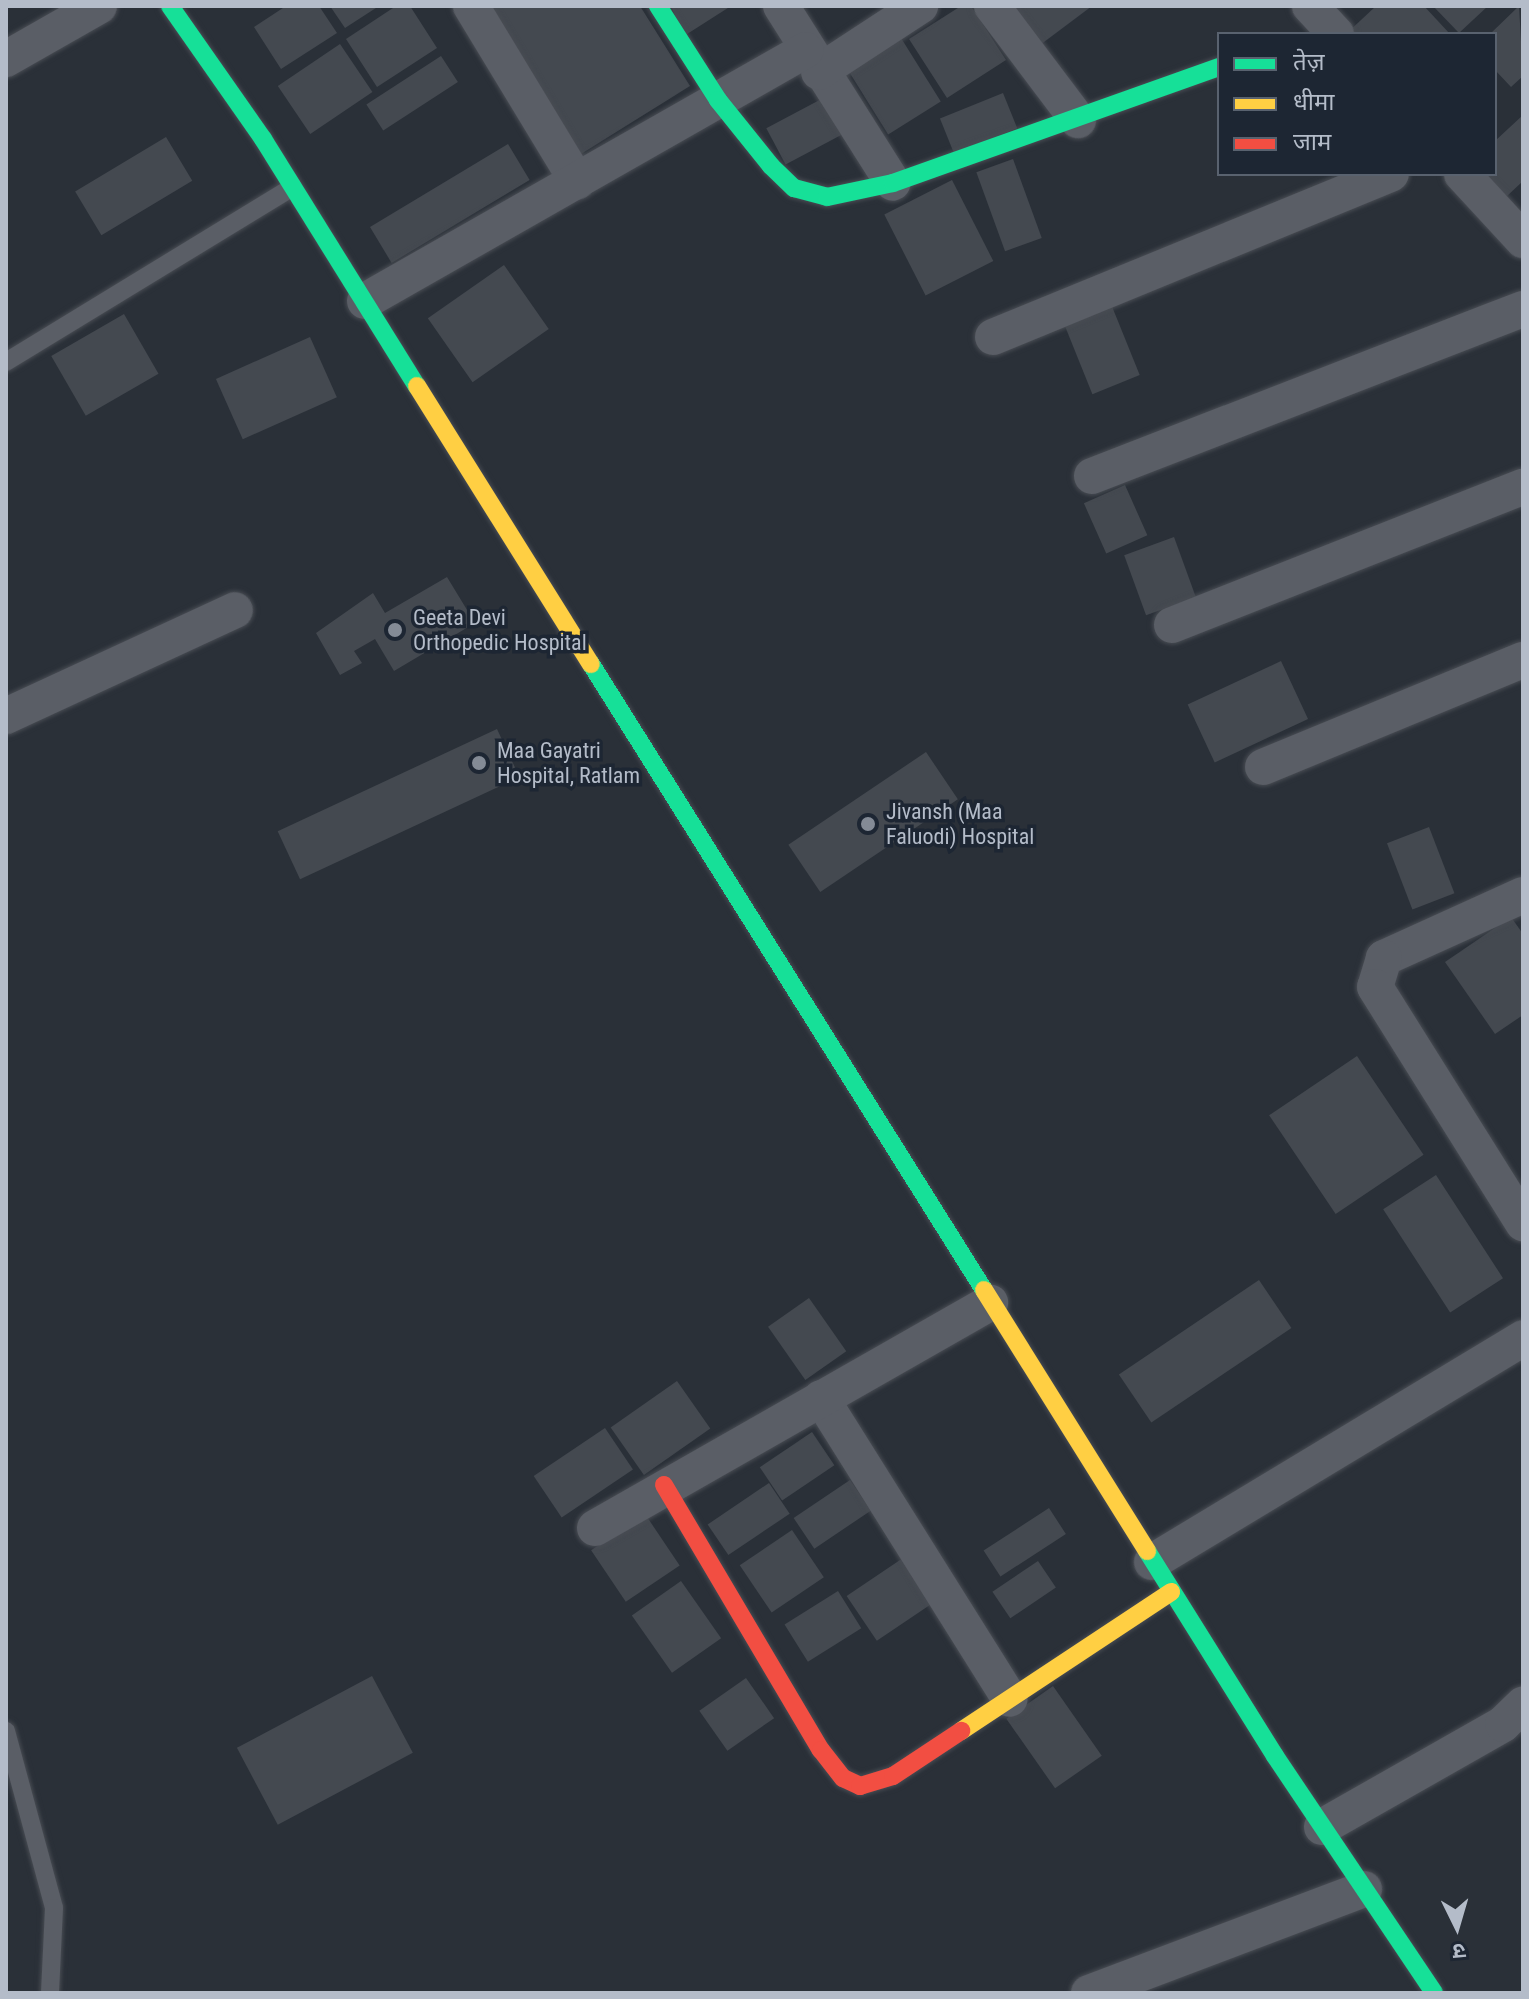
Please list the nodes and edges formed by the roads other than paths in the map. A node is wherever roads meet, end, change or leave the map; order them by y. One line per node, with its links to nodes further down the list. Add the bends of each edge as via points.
1 (99, 6): 8 (street)
2 (170, 6): 17 (street)
3 (471, 6): 15 (street)
4 (658, 6): 11 (street)
5 (781, 6): 9 (street)
6 (920, 6): 9 (street)
7 (992, 6): 12 (street)
8 (6, 59)
9 (813, 61): 11 (street); 16 (street)
10 (1217, 68): 12 (street)
11 (718, 100): 15 (street); 16 (street, via 794,188 849,196)
12 (1078, 120): 16 (street)
13 (1386, 176): 21 (street)
14 (1464, 176): 18 (street)
15 (577, 181): 19 (street)
16 (893, 183)
17 (293, 187): 19 (street); 22 (lane)
18 (1523, 240)
19 (365, 301): 32 (street)
20 (1523, 309): 23 (street)
21 (993, 337)
22 (6, 362)
23 (1092, 476)
24 (1523, 487): 26 (street)
25 (235, 610): 28 (street)
26 (1172, 625)
27 (1523, 660): 29 (street)
28 (6, 716)
29 (1263, 767)
30 (1523, 895): 31 (street, via 1384,958 1375,987)
31 (1523, 1223)
32 (990, 1303): 34 (street); 37 (street)
33 (1523, 1338): 37 (street)
34 (821, 1398): 35 (street); 39 (street)
35 (664, 1485): 36 (street); 39 (street, via 821,1750 843,1778 860,1786 893,1776)
36 (595, 1528)
37 (1152, 1562): 38 (street)
38 (1171, 1592): 39 (street); 42 (street)
39 (1010, 1699)
40 (1523, 1705): 42 (street, via 1503,1724)
41 (6, 1731): 44 (lane, via 54,1908)
42 (1322, 1827): 43 (street)
43 (1364, 1889): 45 (street); 46 (street)
44 (50, 1993)
45 (1089, 1993)
46 (1434, 1993)

